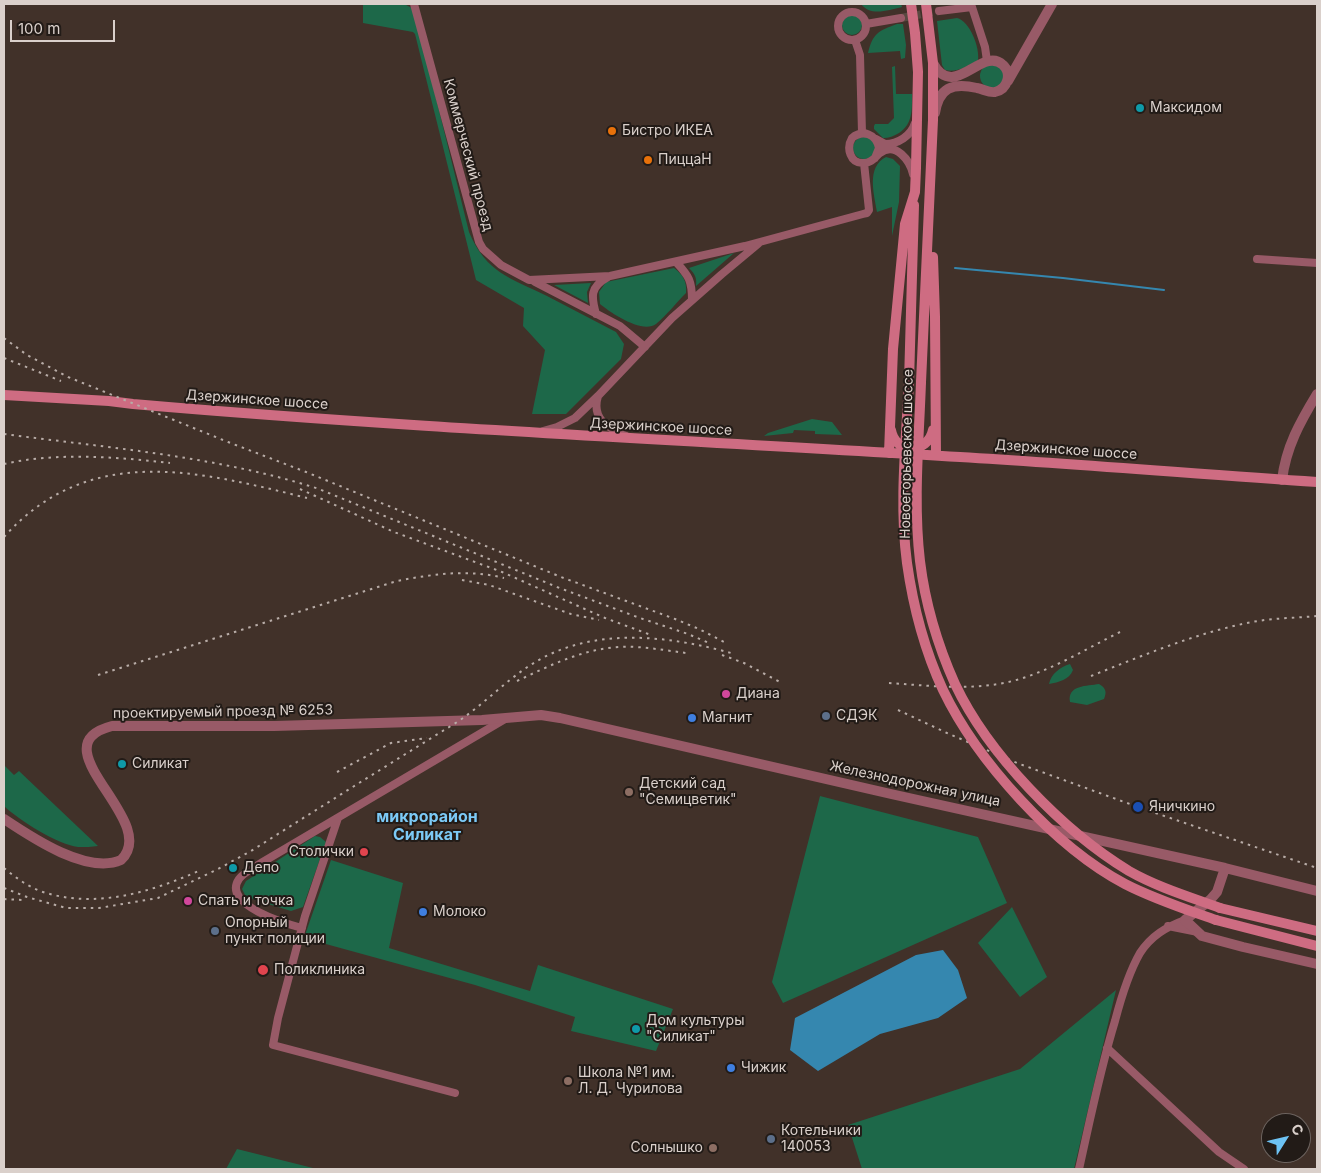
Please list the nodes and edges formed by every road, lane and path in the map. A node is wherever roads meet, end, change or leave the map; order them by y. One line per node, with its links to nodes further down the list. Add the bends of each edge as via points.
1 (415, 4): 30 (street, Коммерческий проезд, via 479,242 501,264)
2 (911, 4): 17 (main road, Новоегорьевское шоссе)
3 (926, 4): 14 (main road, Новоегорьевское шоссе)
4 (1052, 4): 11 (street)
5 (971, 5): 7 (street); 12 (street, via 985,47)
6 (848, 8): 9 (street, via 860,14); 10 (street, via 838,21 838,31 845,39)
7 (939, 12)
8 (901, 18): 9 (street)
9 (866, 24): 10 (street, via 864,34)
10 (856, 40): 19 (street, via 860,55)
11 (1024, 53): 13 (street, via 1013,60); 15 (street)
12 (985, 62): 13 (street); 14 (street, via 964,74 949,77 939,73); 16 (street, via 977,74 979,85)
13 (1000, 62): 15 (street, via 1008,72)
14 (933, 63): 18 (main road, Новоегорьевское шоссе)
15 (1006, 84): 16 (street, via 996,92)
16 (984, 90): 18 (street, via 950,88 939,97)
17 (918, 112): 20 (street, via 912,130 903,139 885,144); 24 (main road, Новоегорьевское шоссе)
18 (933, 120): 23 (main road, Новоегорьевское шоссе)
19 (862, 133): 20 (street); 22 (street, via 852,138 848,148 852,158)
20 (875, 138): 21 (street, via 879,148)
21 (875, 158): 22 (street); 24 (street, via 888,150 903,155 911,165)
22 (864, 163): 25 (street, Коммерческий проезд, via 867,213)
23 (932, 186): 38 (main road); 53 (main road, Новоегорьевское шоссе, bridge, via 917,498 920,562 931,614 956,686 983,730 1052,812 1130,872 1220,908)
24 (915, 188): 37 (main road, via 905,224 894,333); 55 (main road, Новоегорьевское шоссе, bridge, via 904,498 907,564 927,649 944,692 989,762 1042,822 1124,884 1216,920)
25 (760, 242): 27 (street, Коммерческий проезд); 31 (street)
26 (1257, 259): 28 (street)
27 (676, 262): 29 (street, Коммерческий проезд); 31 (street, via 690,279)
28 (1317, 262)
29 (610, 276): 30 (street, Коммерческий проезд); 32 (street, via 594,290 592,297)
30 (533, 281): 32 (street)
31 (692, 300): 33 (street)
32 (596, 314): 33 (street, via 620,326)
33 (645, 347): 36 (street)
34 (1317, 394): 43 (street, via 1293,438 1284,462)
35 (4, 395): 39 (main road, Дзержинское шоссе, via 109,400 261,415)
36 (598, 396): 39 (street, via 575,418 556,427); 40 (street, via 596,411 603,422)
37 (891, 413): 38 (main road, via 893,438 909,448 918,448 928,442); 41 (main road)
38 (935, 417): 42 (main road)
39 (528, 433): 40 (main road, Дзержинское шоссе)
40 (632, 438): 41 (main road, Дзержинское шоссе)
41 (889, 453): 42 (main road, Дзержинское шоссе)
42 (936, 455): 43 (main road, Дзержинское шоссе)
43 (1282, 480): 44 (main road, Дзержинское шоссе)
44 (1317, 482)
45 (505, 719): 46 (street); 47 (street, проектируемый проезд № 6253, via 274,726 112,726 95,733 86,752 90,765 113,799 127,832 128,850 120,860 104,864 80,860 34,839); 48 (street, Железнодорожная улица, via 541,715 560,718)
46 (338, 818): 52 (street); 52 (street, via 243,875 236,887 248,906 258,913)
47 (4, 819)
48 (1225, 868): 49 (street, Железнодорожная улица); 50 (street, via 1217,892)
49 (1317, 891)
50 (1185, 920): 51 (street); 54 (street)
51 (1168, 926): 54 (street); 57 (street, via 1140,953 1126,985)
52 (302, 928): 58 (street, via 272,1045)
53 (1317, 931)
54 (1198, 932): 56 (street, via 1202,936)
55 (1317, 946)
56 (1317, 964)
57 (1107, 1048): 59 (street); 60 (street, via 1219,1152)
58 (455, 1093)
59 (1079, 1169)
60 (1244, 1169)

